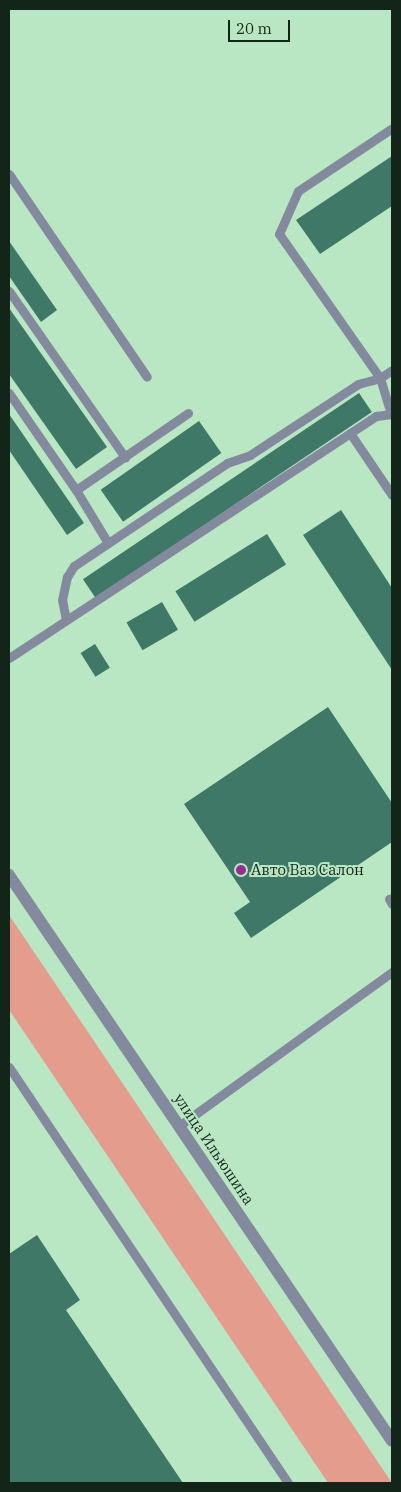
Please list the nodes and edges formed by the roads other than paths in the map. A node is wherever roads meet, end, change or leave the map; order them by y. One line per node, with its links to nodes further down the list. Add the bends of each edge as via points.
1 (392, 128): 6 (lane, via 298,191 279,234)
2 (9, 174): 5 (lane)
3 (9, 291): 11 (lane)
4 (392, 370): 6 (lane)
5 (147, 377)
6 (380, 378): 9 (lane); 14 (lane, via 358,384 250,455 227,463)
7 (9, 393): 12 (lane)
8 (188, 413): 11 (lane)
9 (392, 414): 10 (lane, via 376,416)
10 (350, 433): 13 (lane); 15 (lane)
11 (125, 457): 12 (lane)
12 (76, 490): 14 (lane)
13 (392, 495)
14 (108, 543): 15 (lane, via 74,566 67,577 62,600)
15 (66, 620): 16 (lane)
16 (9, 658)
17 (9, 875): 22 (street, улица Ильюшина)
18 (392, 898): 19 (lane)
19 (392, 904)
20 (392, 972): 22 (lane)
21 (9, 1067): 24 (lane)
22 (179, 1126): 23 (street, улица Ильюшина)
23 (392, 1441)
24 (288, 1483)

